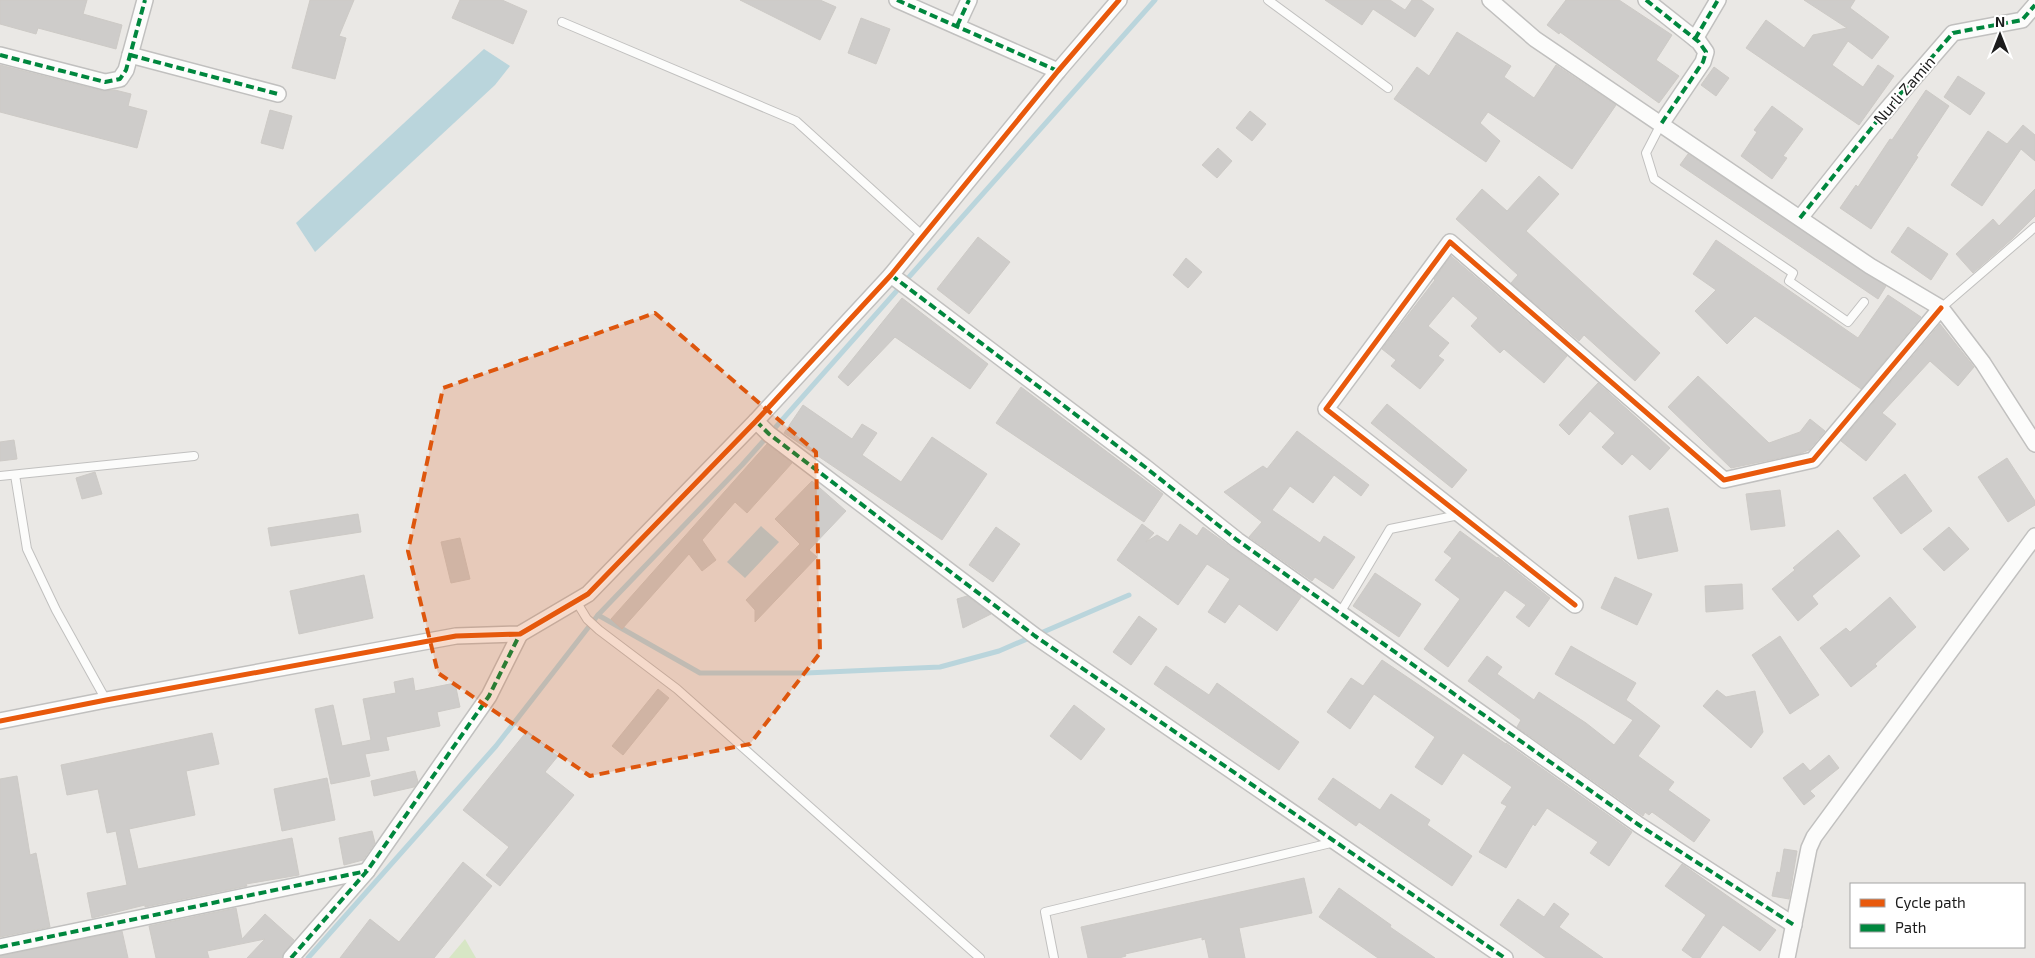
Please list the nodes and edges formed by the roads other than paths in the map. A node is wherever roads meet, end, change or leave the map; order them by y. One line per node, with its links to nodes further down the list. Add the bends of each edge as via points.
1 (145, 0): 14 (street)
2 (897, 0): 11 (street)
3 (969, 0): 11 (street)
4 (1119, 0): 15 (street)
5 (1268, 0): 16 (lane)
6 (1490, 0): 18 (street, via 1535,39)
7 (1646, 0): 12 (street)
8 (1718, 0): 12 (street)
9 (2035, 5): 19 (street, Nurli Zamin, via 2022,20 1953,33 1881,116)
10 (562, 22): 21 (lane, via 796,121)
11 (957, 26): 15 (street)
12 (1694, 38): 18 (street, via 1706,52 1703,62)
13 (0, 55): 14 (street, via 105,82 120,79)
14 (130, 55): 17 (street)
15 (1058, 71): 21 (street)
16 (1388, 88)
17 (278, 94)
18 (1661, 124): 19 (street); 23 (lane, via 1646,152 1654,179 1794,273 1789,281 1848,322)
19 (1800, 218): 24 (street, via 1870,266)
20 (2035, 227): 24 (lane)
21 (923, 236): 22 (street)
22 (900, 281): 25 (street); 34 (street, via 1237,540)
23 (1864, 302)
24 (1941, 308): 26 (street, via 1983,363); 30 (street, via 1813,460 1724,480 1450,242 1326,409)
25 (756, 421): 32 (street, via 588,594); 38 (street, via 1035,636)
26 (2035, 444)
27 (194, 456): 28 (lane)
28 (15, 475): 29 (lane); 36 (lane, via 27,549 56,610)
29 (0, 476)
30 (1461, 515): 33 (street); 34 (lane, via 1390,528)
31 (2035, 536): 40 (street, via 1814,836)
32 (576, 601): 35 (street); 43 (lane, via 587,619 599,630 677,689)
33 (1575, 605)
34 (1340, 613): 40 (street, via 1639,825)
35 (520, 634): 36 (street, via 456,636); 39 (street, via 489,696)
36 (106, 700): 37 (street)
37 (0, 721)
38 (1336, 842): 44 (lane, via 1045,912); 45 (street)
39 (367, 871): 41 (street); 42 (street)
40 (1794, 926): 46 (street)
41 (0, 947)
42 (291, 958)
43 (980, 958)
44 (1054, 958)
45 (1505, 958)
46 (1787, 958)

